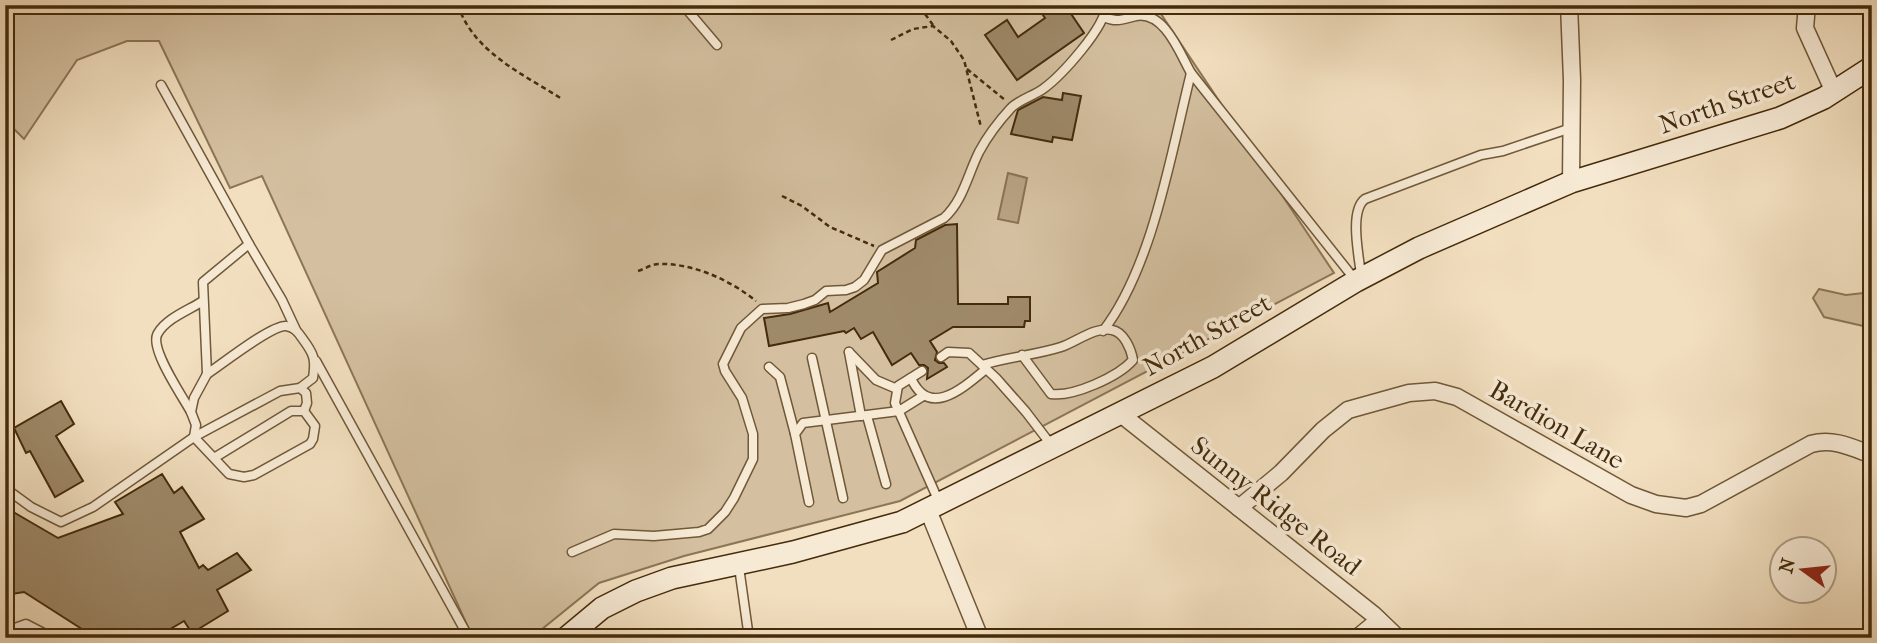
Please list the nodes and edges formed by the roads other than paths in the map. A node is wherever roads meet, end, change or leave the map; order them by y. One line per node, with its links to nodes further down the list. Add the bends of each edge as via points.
1 (683, 5): 6 (lane)
2 (1106, 5): 5 (lane)
3 (1569, 5): 11 (street)
4 (1807, 5): 10 (street, via 1805,28)
5 (1104, 17): 8 (lane, via 1152,19 1171,37); 47 (lane, via 1065,70 1013,106 984,144 950,212 881,250 855,287 826,291 815,300 788,308 762,309 741,328 723,364 742,398 755,447 750,468 725,512 699,532 614,534)
6 (716, 45)
7 (1872, 67): 10 (street, North Street)
8 (1191, 73): 14 (lane); 17 (lane, via 1138,271)
9 (161, 85): 13 (lane)
10 (1834, 92): 12 (street, North Street, via 1759,125)
11 (1571, 128): 12 (street); 14 (lane, via 1481,155 1365,199 1356,214)
12 (1571, 181): 14 (street, North Street)
13 (248, 244): 15 (lane, via 203,282); 16 (lane)
14 (1359, 279): 33 (street, North Street, via 1213,367)
15 (203, 301): 25 (lane); 32 (lane, via 171,320 155,337 162,360)
16 (296, 330): 21 (lane); 25 (lane, via 278,327)
17 (1103, 331): 18 (lane); 18 (lane, via 1122,335 1133,360 1074,393 1051,394)
18 (1022, 355): 23 (lane)
19 (941, 357): 23 (lane, via 948,352 969,353)
20 (812, 358): 35 (lane)
21 (316, 361): 27 (lane, via 313,378); 52 (lane)
22 (769, 367): 36 (lane, via 780,377)
23 (984, 367): 29 (lane, via 961,389 940,398); 38 (lane)
24 (922, 371): 26 (lane)
25 (207, 374): 32 (lane)
26 (911, 378): 28 (lane); 29 (lane)
27 (300, 388): 30 (lane, via 306,393); 37 (lane, via 280,391)
28 (897, 389): 31 (lane); 34 (lane, via 876,380 849,352)
29 (923, 396): 31 (lane)
30 (304, 411): 40 (lane, via 290,411); 40 (lane, via 315,426 310,444 261,472 244,477 229,474)
31 (899, 411): 34 (lane); 45 (lane)
32 (191, 412): 37 (lane)
33 (1122, 415): 38 (street, North Street); 46 (street, Sunny Ridge Road)
34 (864, 416): 35 (lane); 41 (lane)
35 (827, 420): 36 (lane, via 803,424); 43 (lane)
36 (795, 434): 44 (lane)
37 (194, 437): 40 (lane); 42 (lane, via 93,507 61,522)
38 (1053, 448): 45 (street, North Street)
39 (1872, 455): 46 (street, Bardion Lane, via 1825,440 1701,504 1686,508 1656,504 1609,484 1457,397 1435,391 1409,393 1348,410)
40 (214, 458)
41 (886, 484)
42 (5, 488)
43 (844, 498)
44 (809, 502)
45 (934, 507): 48 (street, North Street, via 902,523); 55 (street)
46 (1239, 508): 49 (street, Sunny Ridge Road)
47 (572, 552)
48 (738, 564): 53 (street, North Street, via 636,591 602,608); 54 (lane)
49 (1379, 620): 56 (street); 57 (street, Sunny Ridge Road)
50 (5, 637): 51 (lane, via 26,624)
51 (53, 638)
52 (468, 638)
53 (566, 638)
54 (749, 638)
55 (980, 638)
56 (1357, 638)
57 (1398, 638)

